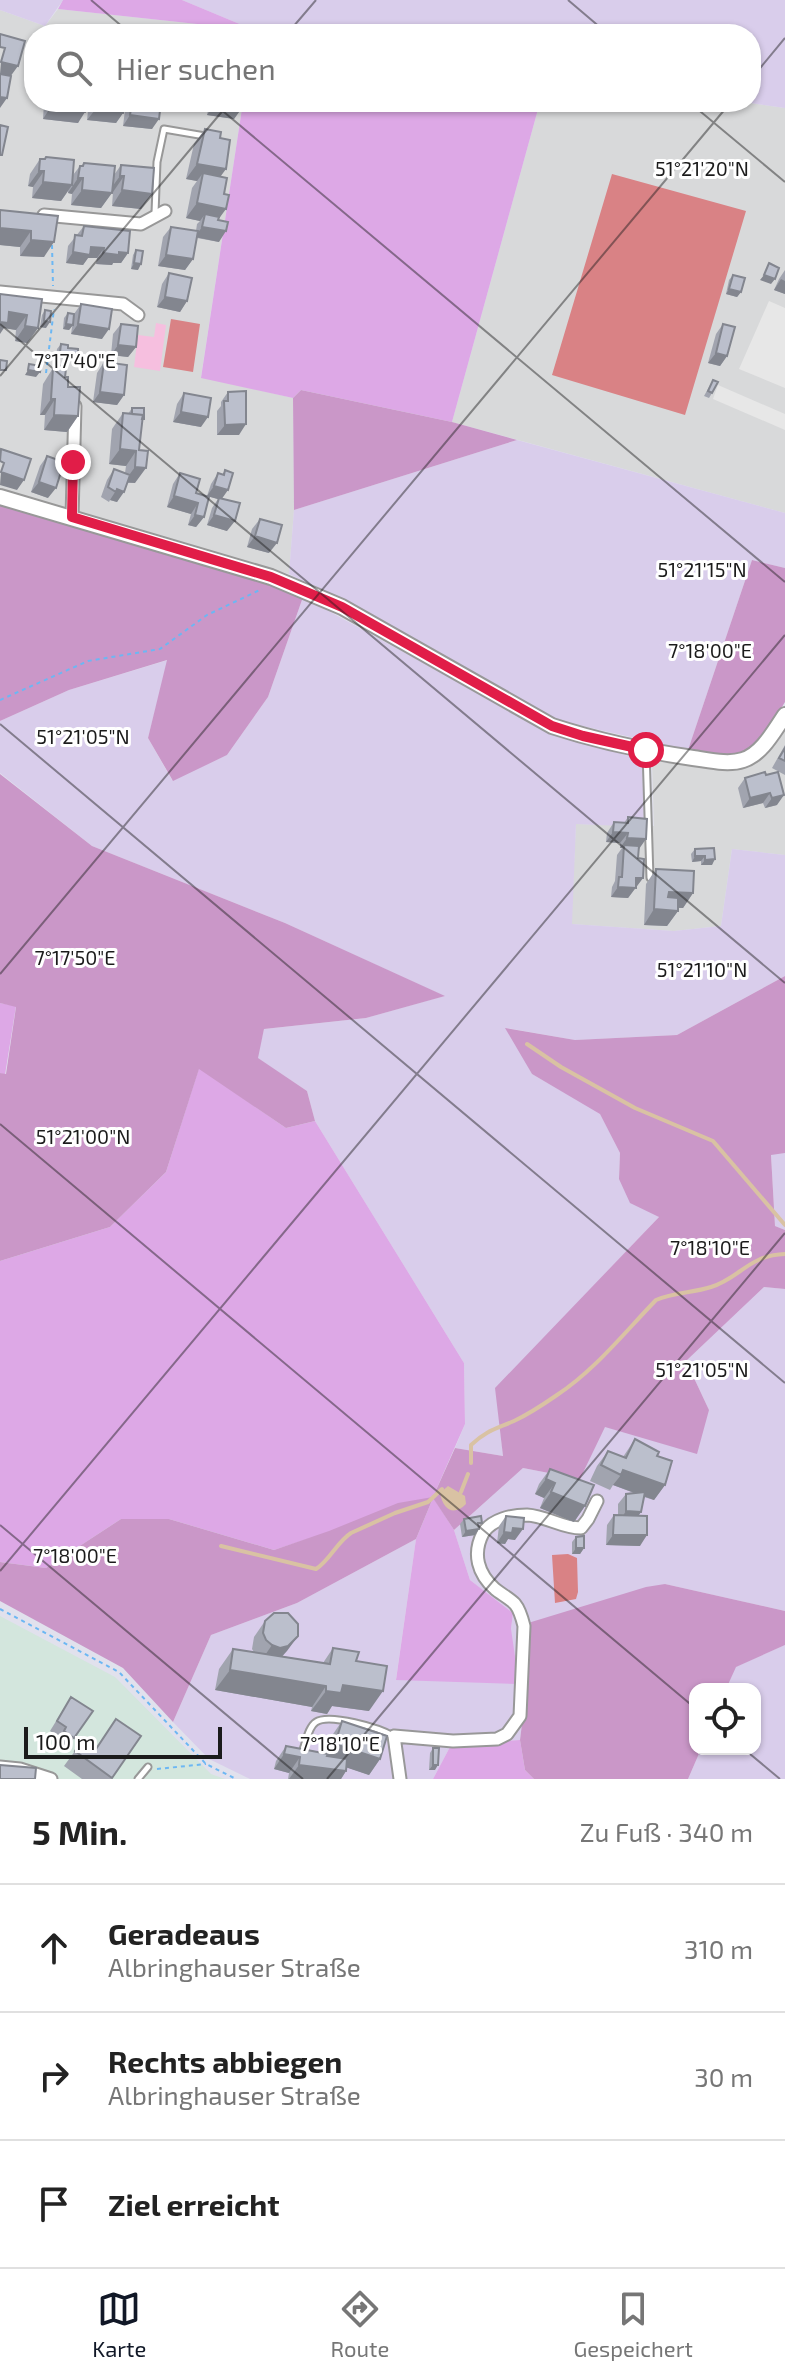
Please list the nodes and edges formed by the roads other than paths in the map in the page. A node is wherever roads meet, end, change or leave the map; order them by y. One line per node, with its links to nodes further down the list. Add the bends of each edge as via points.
1 (207, 136): 3 (lane, via 164,129 157,162)
2 (29, 213): 3 (street, via 141,224)
3 (160, 214)
4 (0, 292): 5 (street, via 123,304)
5 (138, 315)
6 (71, 392): 8 (street)
7 (0, 497): 8 (street)
8 (72, 517): 10 (street, via 271,577 342,607 552,726)
9 (785, 715): 10 (street, via 770,738 744,760 711,761)
10 (646, 750): 11 (lane)
11 (650, 878)
12 (597, 1501): 13 (street, via 581,1528 527,1515 497,1520 481,1537 480,1570 516,1605 524,1626 522,1701 515,1725 497,1739)
13 (394, 1736): 14 (lane, via 383,1729 322,1719 312,1726); 19 (street)
14 (302, 1752)
15 (0, 1767): 17 (street)
16 (148, 1767): 18 (lane)
17 (51, 1779)
18 (138, 1779)
19 (400, 1779)

